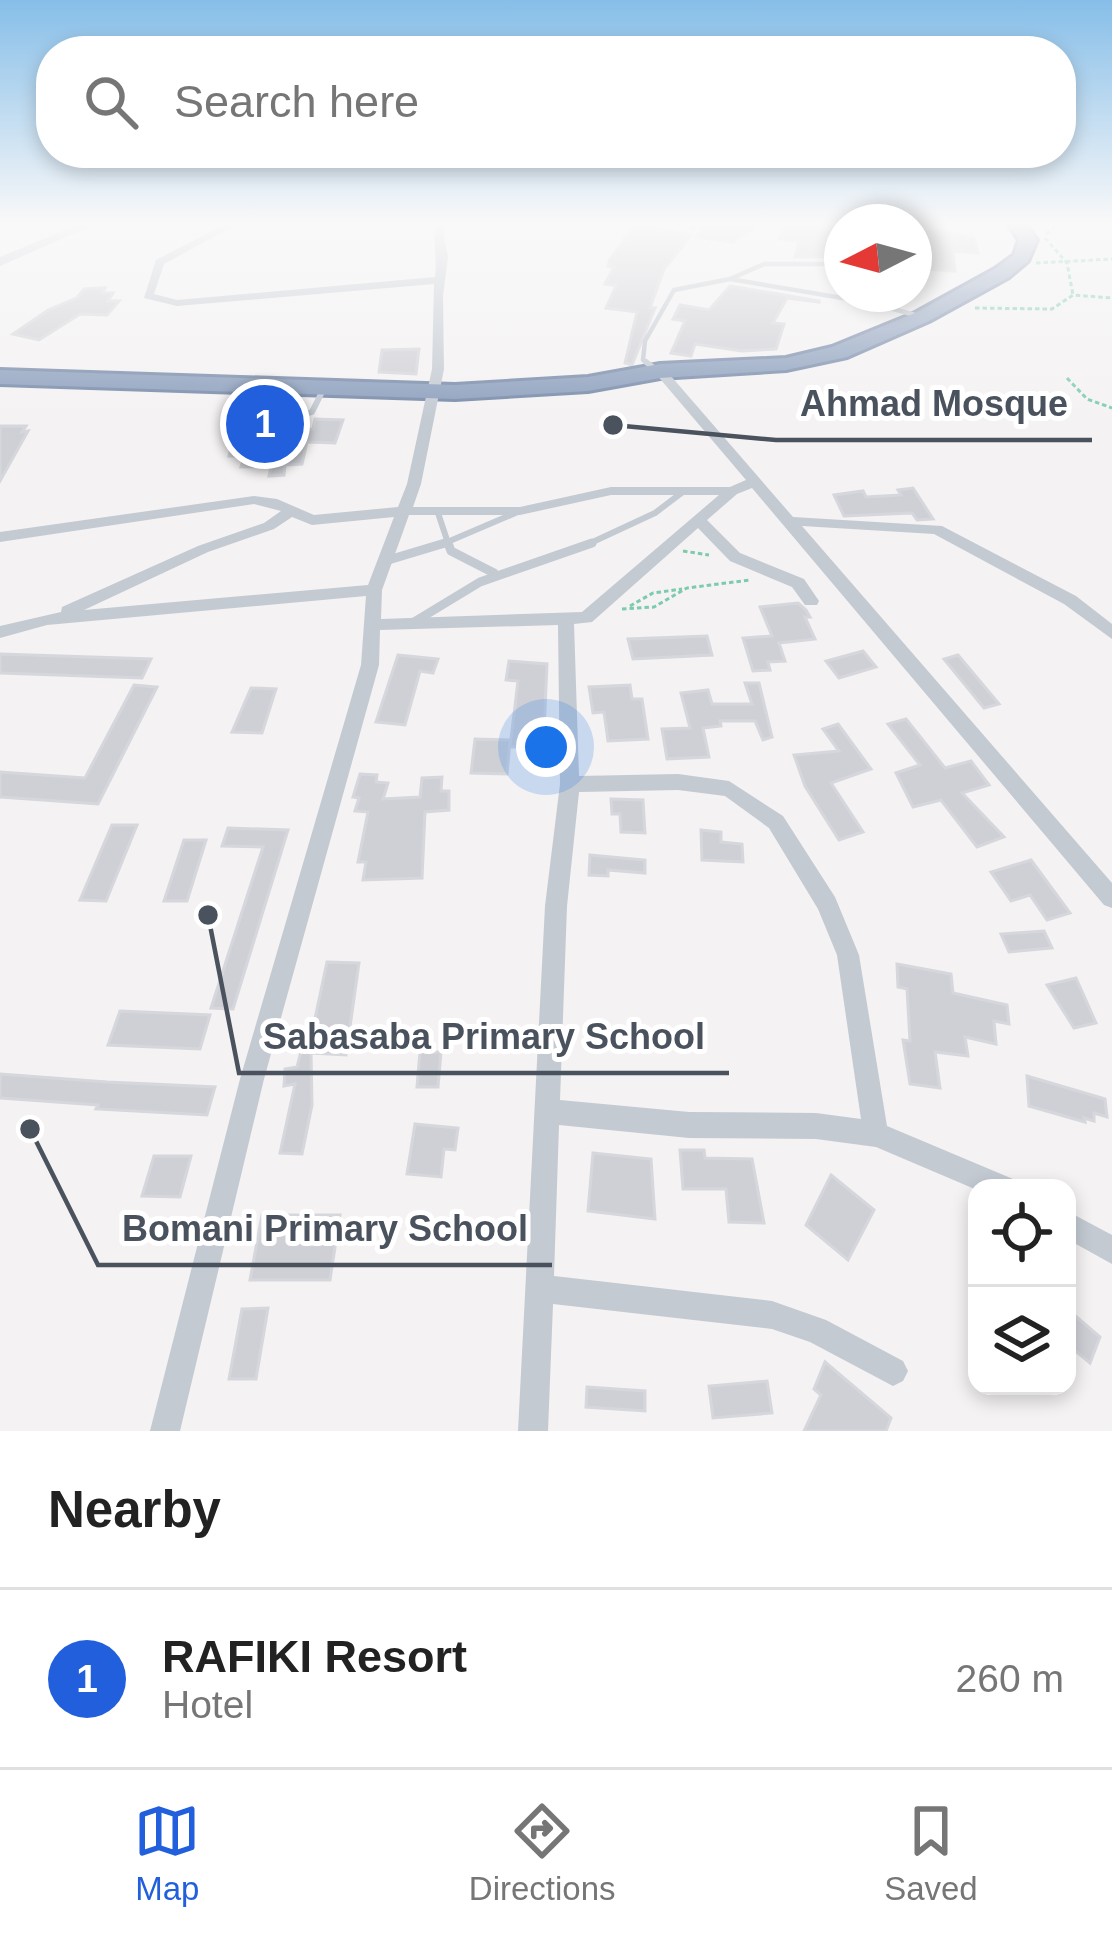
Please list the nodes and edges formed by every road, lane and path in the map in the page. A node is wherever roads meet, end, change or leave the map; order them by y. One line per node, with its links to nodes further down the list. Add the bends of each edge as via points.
1 (151, 289): 2 (street, via 148,296 177,303)
2 (339, 289)
3 (439, 289): 19 (street)
4 (680, 289): 15 (lane, via 642,353)
5 (785, 289): 13 (lane)
6 (954, 289): 14 (highway)
7 (971, 289): 12 (highway)
8 (1073, 289): 10 (path)
9 (884, 294): 13 (lane)
10 (1073, 295): 11 (path); 12 (path, via 1047,309)
11 (1112, 298)
12 (946, 304): 14 (highway)
13 (893, 308): 14 (lane)
14 (922, 316): 15 (highway, via 812,359)
15 (660, 371): 19 (highway, via 588,384); 22 (street)
16 (0, 377): 18 (highway)
17 (1067, 378): 20 (path, via 1087,399)
18 (324, 388): 19 (highway); 21 (lane, via 312,412)
19 (434, 392): 25 (street)
20 (1112, 408)
21 (282, 421)
22 (752, 483): 24 (street); 30 (street)
23 (684, 490): 24 (street); 26 (street, via 591,493); 36 (lane, via 638,524)
24 (732, 491): 29 (street)
25 (406, 511): 27 (street, via 312,520); 28 (street); 35 (street)
26 (520, 511): 28 (street); 32 (lane)
27 (288, 513): 31 (street, via 254,500); 42 (street)
28 (438, 513): 32 (lane)
29 (698, 519): 33 (street); 34 (street)
30 (788, 521): 47 (street, via 938,530 1057,593); 49 (street)
31 (0, 537)
32 (447, 542): 35 (lane); 36 (lane, via 455,555)
33 (666, 548): 34 (path); 43 (street)
34 (735, 557): 37 (street)
35 (385, 561): 39 (street)
36 (494, 573): 44 (lane)
37 (780, 575): 38 (path); 40 (street)
38 (687, 588): 41 (path); 41 (path, via 654,607)
39 (374, 590): 42 (street); 45 (street)
40 (811, 601)
41 (628, 607): 43 (path)
42 (47, 620): 46 (street)
43 (576, 620): 44 (street); 48 (street)
44 (414, 622): 45 (street)
45 (370, 625): 57 (street, via 370,665 258,1057)
46 (0, 632)
47 (1112, 633)
48 (570, 784): 50 (street, via 557,888); 51 (street, via 729,789 776,822 848,955)
49 (1112, 898)
50 (550, 1112): 51 (street); 55 (street)
51 (876, 1134): 52 (street)
52 (983, 1179)
53 (1076, 1229): 54 (street)
54 (1112, 1250)
55 (541, 1289): 56 (street, via 772,1316); 58 (street)
56 (893, 1371)
57 (165, 1431)
58 (533, 1431)

